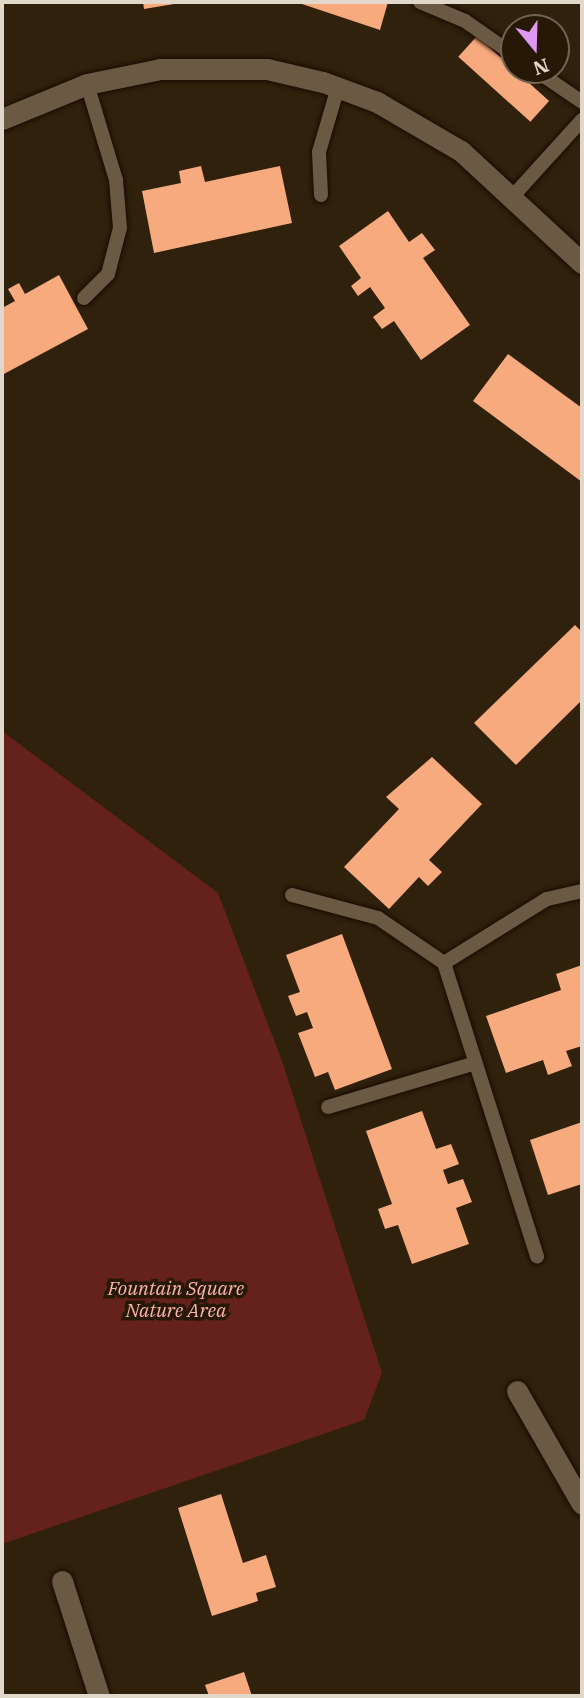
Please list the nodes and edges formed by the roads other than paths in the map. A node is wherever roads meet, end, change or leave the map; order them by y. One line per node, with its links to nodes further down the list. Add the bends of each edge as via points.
1 (420, 2): 2 (lane, via 465,22)
2 (500, 46)
3 (556, 84): 6 (lane)
4 (87, 85): 5 (street, via 160,69 219,66 267,69); 7 (street); 12 (lane, via 116,180 120,228 108,274)
5 (338, 87): 9 (lane, via 319,152); 10 (street, via 429,129)
6 (582, 102)
7 (4, 112)
8 (582, 120): 10 (lane)
9 (321, 195)
10 (513, 196): 11 (street)
11 (582, 263)
12 (85, 298)
13 (582, 891): 15 (lane, via 547,899)
14 (292, 895): 15 (lane, via 378,918)
15 (444, 963): 16 (lane)
16 (476, 1063): 17 (lane); 18 (lane)
17 (327, 1107)
18 (537, 1257)
19 (517, 1391): 20 (street)
20 (582, 1504)
21 (62, 1581): 22 (street)
22 (99, 1696)

